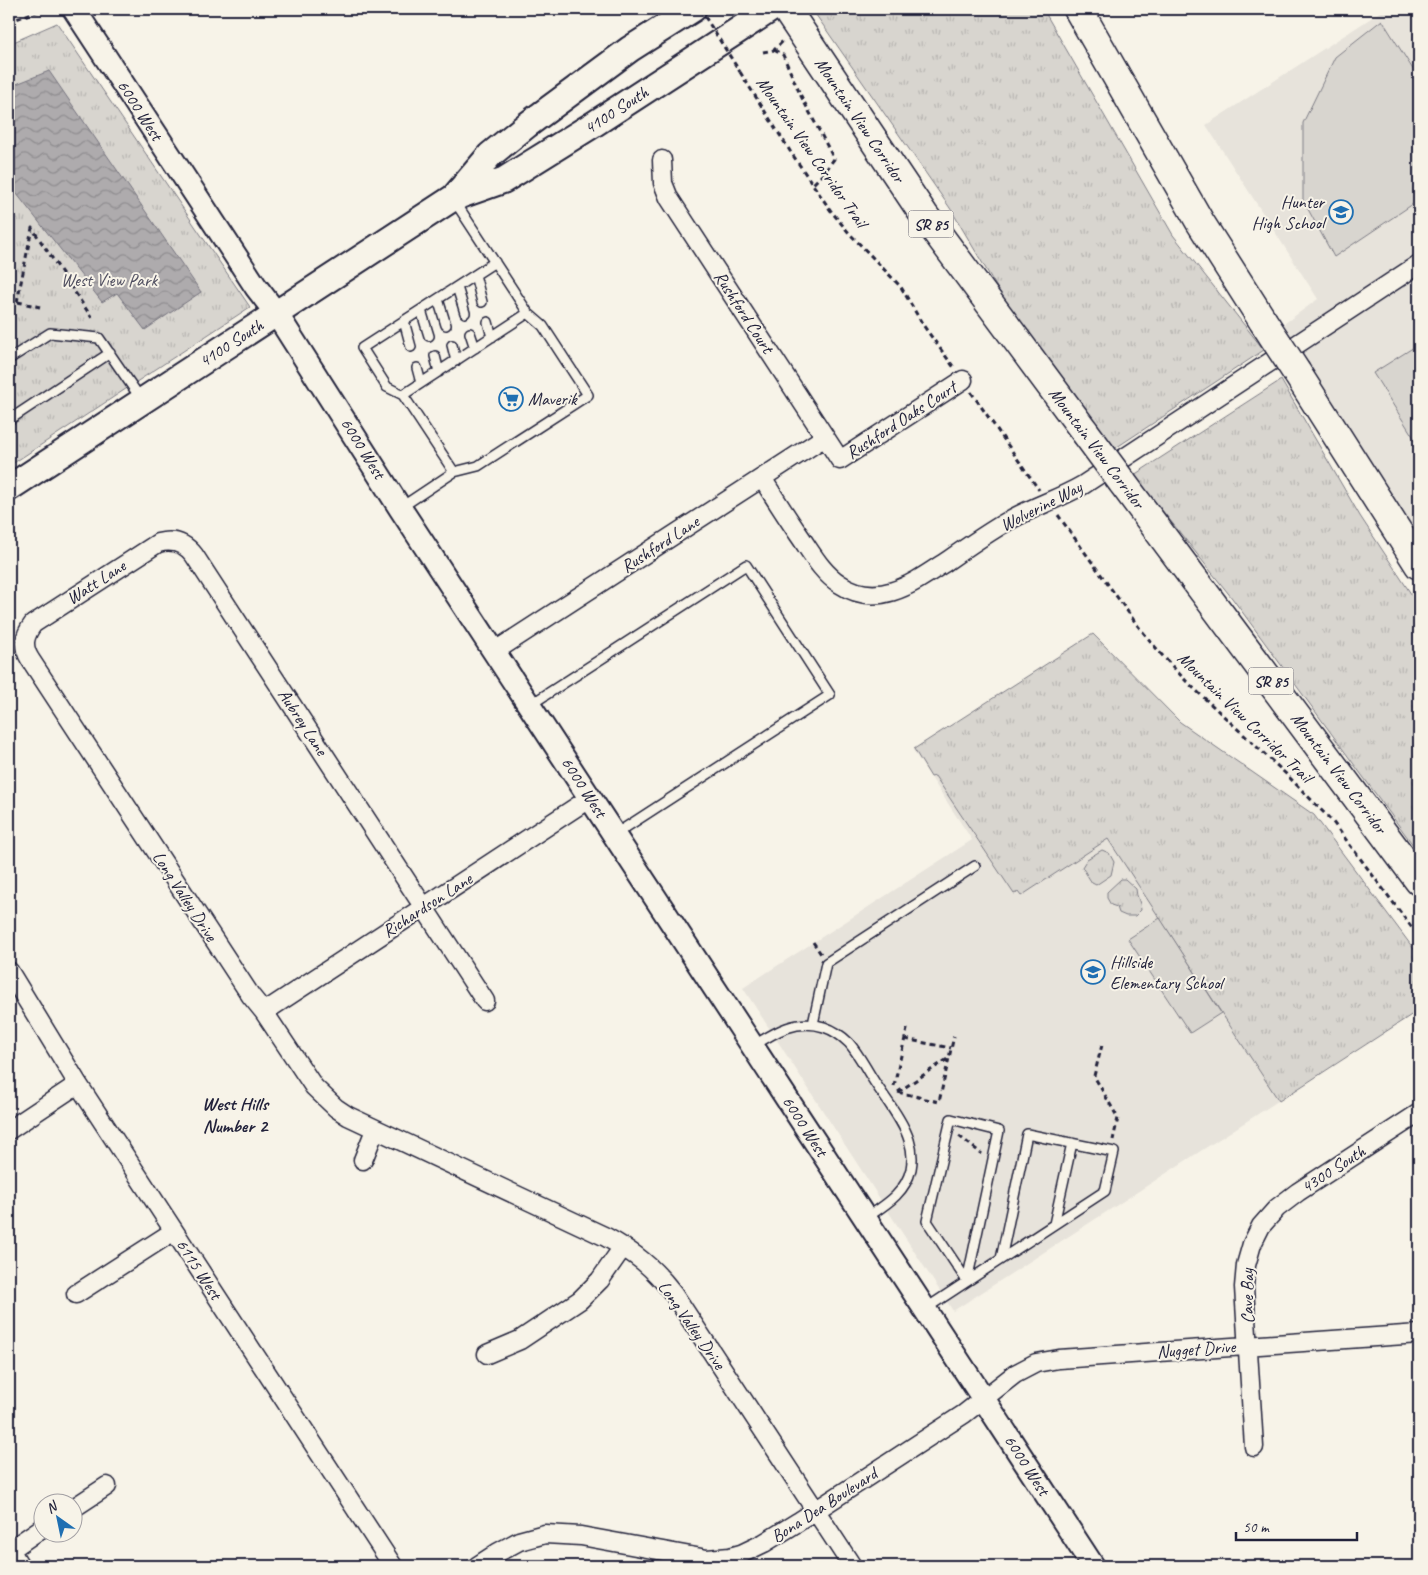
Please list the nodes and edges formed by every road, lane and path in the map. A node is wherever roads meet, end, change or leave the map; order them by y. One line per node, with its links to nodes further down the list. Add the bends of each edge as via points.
1 (42, 9): 8 (path)
2 (74, 9): 23 (street, 6000 West)
3 (693, 9): 12 (main road, 4100 South, via 630,49 527,125 490,155)
4 (700, 9): 11 (path, Mountain View Corridor Trail, bridge)
5 (771, 9): 12 (main road, 4100 South, via 504,180)
6 (786, 9): 65 (highway, Mountain View Corridor / SR 85, bridge, via 924,215)
7 (1078, 9): 58 (highway, bridge, via 1200,222)
8 (9, 22)
9 (763, 52): 11 (path, via 775,49 783,55 834,159)
10 (662, 160): 49 (street, Rushford Court, via 663,183 669,198)
11 (813, 184): 37 (path, Mountain View Corridor Trail, via 831,211 901,287)
12 (453, 198): 13 (lane); 23 (main road, 4100 South)
13 (495, 262): 15 (lane); 25 (lane)
14 (1419, 264): 52 (street, Wolverine Way, via 1083,485 1010,520 919,580 898,590 860,593 833,580)
15 (475, 275): 16 (lane); 20 (lane)
16 (457, 287): 17 (lane); 24 (lane)
17 (438, 299): 22 (lane); 29 (lane)
18 (9, 300): 19 (path)
19 (16, 302): 21 (path); 26 (path, via 32,228)
20 (482, 302)
21 (40, 307)
22 (422, 310): 27 (lane); 31 (lane)
23 (276, 313): 46 (main road, 4100 South); 55 (street, 6000 West)
24 (465, 313)
25 (528, 313): 32 (lane); 51 (lane, via 543,326 588,395 478,466)
26 (92, 318)
27 (404, 321): 34 (lane); 45 (lane, via 362,348 387,387)
28 (488, 322): 32 (lane)
29 (446, 325)
30 (470, 333): 35 (lane)
31 (429, 336)
32 (492, 337): 35 (lane)
33 (452, 345): 40 (lane)
34 (411, 347)
35 (475, 348): 40 (lane)
36 (110, 353): 39 (lane, via 99,338 50,333); 46 (lane); 48 (lane)
37 (943, 354)
38 (435, 356): 42 (lane)
39 (9, 359)
40 (456, 361): 42 (lane)
41 (417, 368): 44 (lane)
42 (439, 372): 44 (lane)
43 (963, 380): 50 (street, Rushford Oaks Court)
44 (421, 383): 45 (lane)
45 (404, 395): 51 (lane)
46 (142, 401): 53 (main road, 4100 South)
47 (980, 405): 54 (path)
48 (9, 420)
49 (825, 437): 50 (street, Rushford Court); 52 (street, Rushford Lane)
50 (840, 460)
51 (454, 472): 55 (lane)
52 (762, 478): 60 (street, Rushford Lane)
53 (10, 484)
54 (1041, 492)
55 (400, 508): 60 (street, 6000 West)
56 (1056, 513): 67 (path, Mountain View Corridor Trail, via 1161,654 1332,821)
57 (177, 542): 59 (street, Watt Lane, via 164,541 153,546 37,620); 66 (street, Aubrey Lane, via 194,555)
58 (1419, 564)
59 (25, 638): 72 (street, Long Valley Drive, via 25,649 30,659)
60 (495, 651): 61 (street, 6000 West)
61 (530, 705): 62 (street, 6000 West); 63 (lane, via 746,565 830,695)
62 (590, 798): 63 (street, 6000 West); 66 (street, Richardson Lane)
63 (614, 834): 78 (street, 6000 West)
64 (975, 866): 73 (lane, via 826,962)
65 (1419, 880)
66 (423, 907): 71 (street, Aubrey Lane); 72 (street, Richardson Lane)
67 (1419, 937)
68 (813, 942): 69 (path)
69 (822, 954)
70 (9, 971): 81 (street, 6115 West)
71 (485, 1002)
72 (264, 1012): 85 (street, Long Valley Drive, via 324,1098)
73 (813, 1024): 78 (lane, via 783,1028); 91 (lane, via 834,1031 851,1045 904,1128 912,1147 911,1168 902,1189)
74 (908, 1025): 76 (path)
75 (954, 1036): 79 (path)
76 (905, 1039): 79 (path); 82 (path)
77 (1102, 1045): 87 (path, via 1094,1076 1118,1118)
78 (753, 1046): 91 (street, 6000 West)
79 (951, 1048): 80 (path)
80 (949, 1058): 80 (path, via 912,1083 898,1092 939,1102)
81 (78, 1084): 84 (street); 93 (street, 6115 West)
82 (894, 1086)
83 (1419, 1113): 94 (street, 4300 South, via 1287,1199 1268,1217)
84 (9, 1130)
85 (375, 1130): 89 (street); 95 (street, Long Valley Drive)
86 (957, 1134): 90 (path)
87 (1113, 1140)
88 (1072, 1143): 92 (lane); 92 (lane, via 1114,1152 1105,1191); 96 (lane, via 1027,1134)
89 (362, 1160)
90 (992, 1161): 97 (lane); 97 (lane, via 999,1131 951,1120 927,1220)
91 (866, 1219): 99 (street, 6000 West)
92 (1054, 1224): 96 (lane)
93 (174, 1231): 98 (street); 112 (street, 6115 West)
94 (1256, 1236): 101 (street, Cave Bay, via 1244,1276)
95 (623, 1246): 102 (street, via 600,1280 580,1300 520,1340); 107 (street, Long Valley Drive, via 647,1264 673,1293)
96 (1001, 1259): 97 (lane)
97 (968, 1281): 99 (lane)
98 (76, 1294)
99 (925, 1309): 103 (street, 6000 West)
100 (1419, 1334): 101 (street, Nugget Drive)
101 (1248, 1346): 103 (street, Nugget Drive, via 1048,1360 1015,1374); 104 (street, Cave Bay)
102 (487, 1354)
103 (983, 1398): 107 (street, Bona Dea Boulevard, via 964,1414); 115 (street, 6000 West)
104 (1254, 1447)
105 (107, 1486): 106 (street)
106 (82, 1502)
107 (816, 1510): 110 (street, Bona Dea Boulevard, via 764,1544 730,1557); 114 (street, Long Valley Drive)
108 (32, 1534): 109 (street)
109 (9, 1549): 111 (street)
110 (661, 1559): 113 (street, Bona Dea Boulevard, via 581,1536 545,1534 520,1541)
111 (20, 1566)
112 (393, 1566)
113 (477, 1566)
114 (852, 1566)
115 (1093, 1566)

